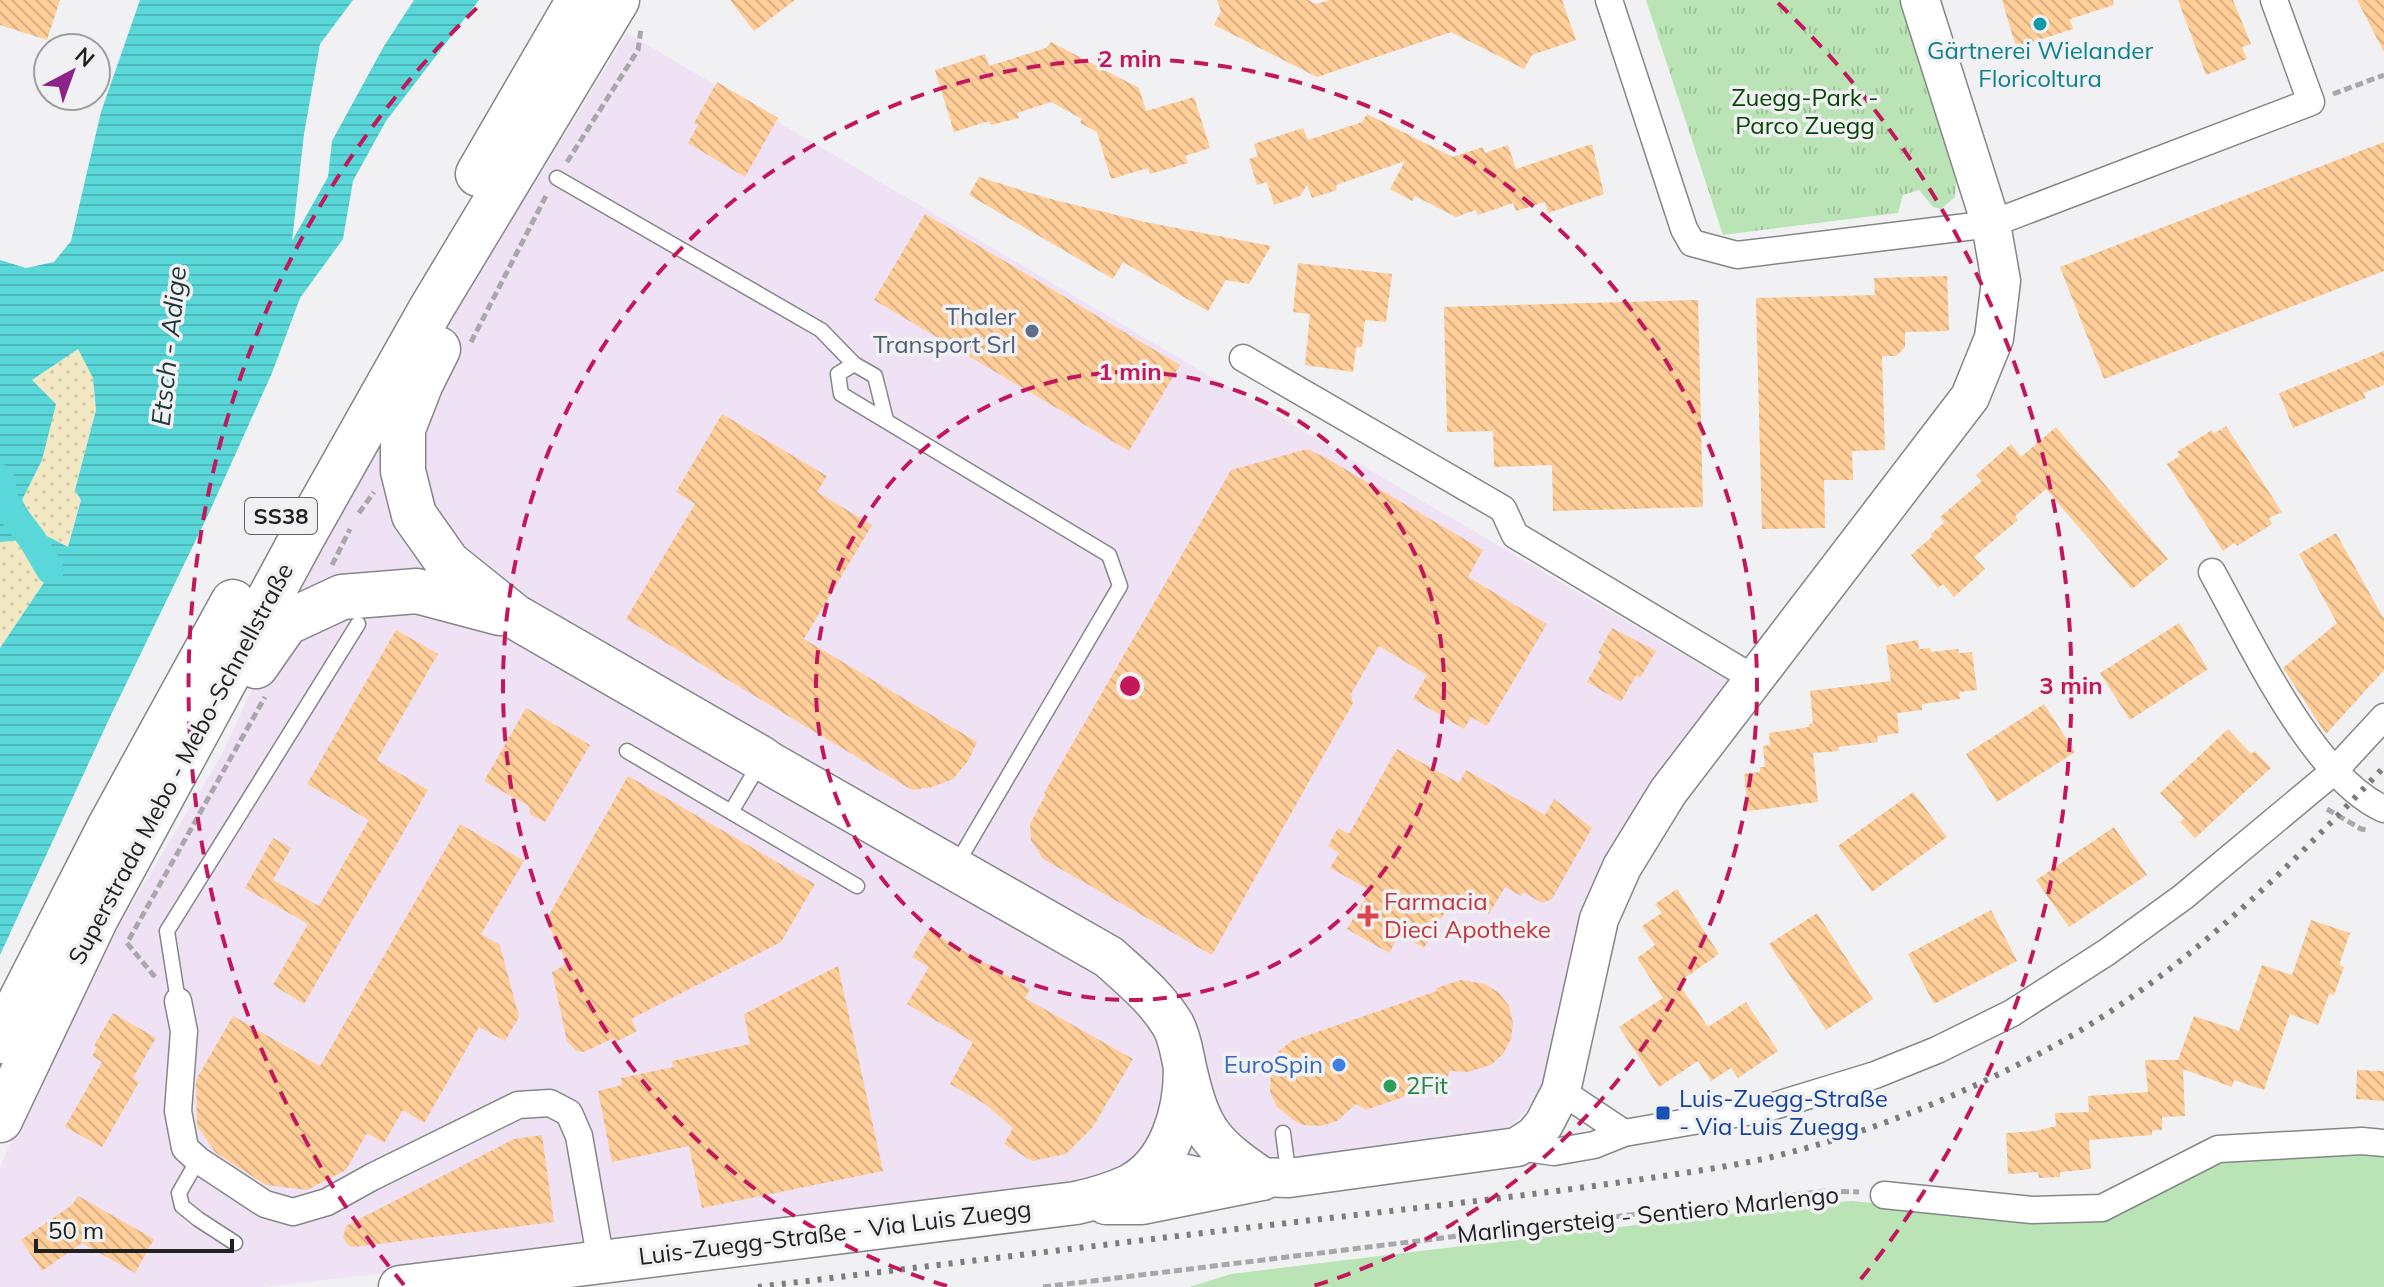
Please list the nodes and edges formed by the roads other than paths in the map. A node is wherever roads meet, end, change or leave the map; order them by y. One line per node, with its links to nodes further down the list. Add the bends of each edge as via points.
1 (579, 0): 26 (highway, Superstrada Mebo - Mebo-Schnellstraße / SS38, via 323,440 110,826)
2 (1609, 0): 8 (street, via 1692,243 1737,255)
3 (1920, 0): 8 (street)
4 (2274, 0): 8 (street, via 2311,102)
5 (629, 10): 6 (highway, Superstrada Mebo - Mebo-Schnellstraße / SS38)
6 (590, 43): 13 (highway, via 403,429 403,471 414,515 448,563); 16 (highway, Superstrada Mebo - Mebo-Schnellstraße / SS38, via 431,309)
7 (557, 178): 10 (lane, via 821,330)
8 (1991, 224): 15 (street, via 2001,281 1997,314 1994,338 1970,397)
9 (1243, 358): 15 (street, via 1503,509 1515,535)
10 (854, 364): 11 (lane, via 875,376); 11 (lane, via 838,374 841,394)
11 (886, 420): 23 (lane, via 1109,555 1120,586)
12 (2212, 572): 20 (street, via 2300,727)
13 (514, 616): 16 (highway, via 417,591 342,597 286,623 247,680); 19 (highway)
14 (358, 624): 25 (lane, via 167,931)
15 (1756, 680): 28 (street, via 1668,792 1622,867 1599,919)
16 (217, 696): 29 (highway, Superstrada Mebo - Mebo-Schnellstraße / SS38, via 96,918)
17 (2384, 717): 20 (street)
18 (627, 751): 22 (lane)
19 (762, 759): 22 (lane); 23 (main road)
20 (2333, 772): 21 (street); 31 (street, via 2183,897 2012,1013 1875,1075 1764,1109)
21 (2384, 809)
22 (731, 812): 24 (lane)
23 (954, 869): 27 (main road, via 1109,957 1149,993 1172,1024)
24 (857, 886)
25 (178, 1001): 34 (street, via 184,1031 178,1111 185,1148)
26 (0, 1041)
27 (1185, 1069): 35 (main road, via 1182,1111); 36 (main road, via 1203,1126 1219,1146)
28 (1561, 1091): 31 (street); 33 (street, via 1544,1124)
29 (0, 1120)
30 (1283, 1133): 36 (lane)
31 (1624, 1133): 33 (street, via 1554,1152)
32 (2384, 1143): 37 (street, via 2218,1149 2102,1208 2032,1210)
33 (1517, 1147): 36 (street)
34 (198, 1160): 39 (lane, via 179,1193 182,1206); 40 (street, via 265,1204 293,1212 327,1202 518,1105 550,1103 569,1113 579,1136)
35 (1153, 1167): 36 (street, via 1196,1176); 38 (main road, Luis-Zuegg-Straße - Via Luis Zuegg, via 1131,1185)
36 (1276, 1179): 38 (main road, via 1142,1203)
37 (1884, 1195)
38 (1076, 1203): 40 (main road, Luis-Zuegg-Straße - Via Luis Zuegg)
39 (235, 1243)
40 (601, 1262): 41 (main road, Luis-Zuegg-Straße - Via Luis Zuegg)
41 (400, 1287)

